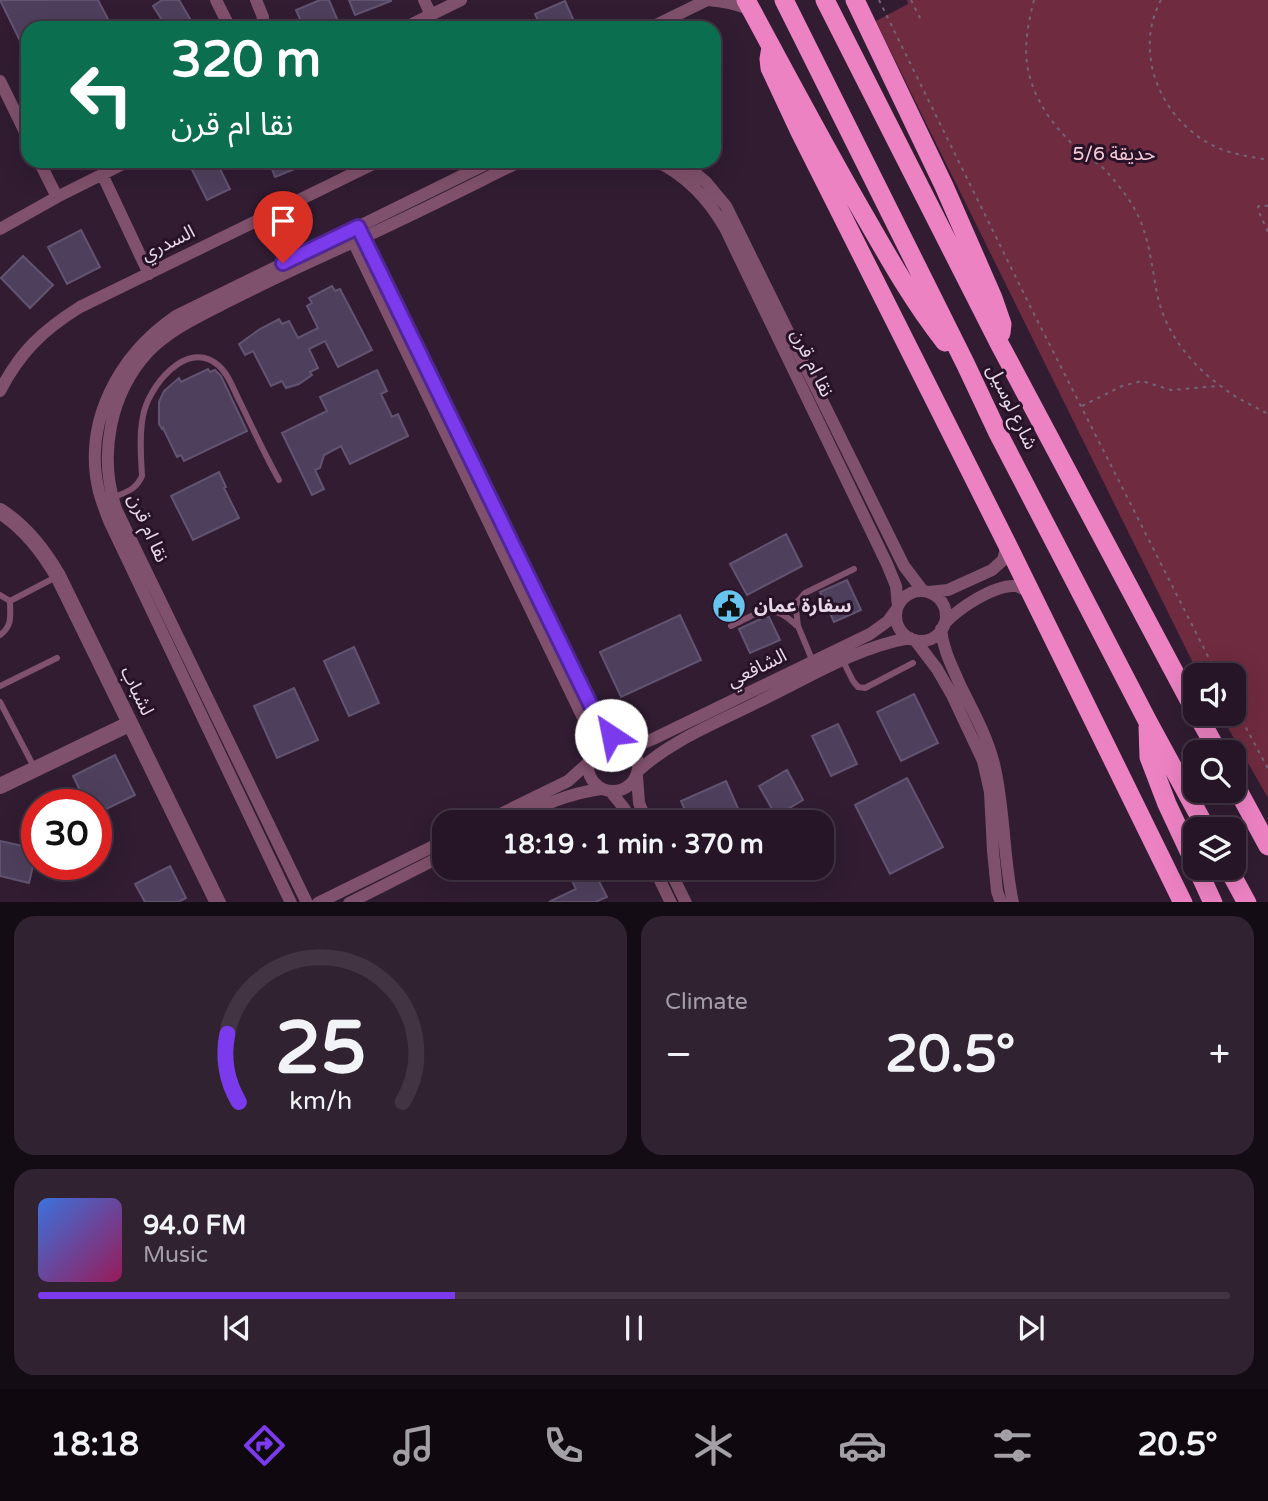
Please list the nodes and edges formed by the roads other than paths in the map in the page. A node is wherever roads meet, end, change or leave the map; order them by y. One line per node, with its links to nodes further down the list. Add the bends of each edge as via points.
1 (216, 0): 12 (street)
2 (256, 0): 13 (street)
3 (424, 0): 11 (street)
4 (461, 0): 11 (street)
5 (707, 0): 9 (street); 10 (street)
6 (784, 0): 32 (highway, شارع لوسيل)
7 (825, 0): 31 (highway, شارع لوسيل)
8 (855, 0): 31 (highway, via 993,298 1002,324)
9 (748, 5): 16 (highway)
10 (682, 6): 15 (street)
11 (431, 15): 14 (street)
12 (226, 21)
13 (262, 21)
14 (419, 21)
15 (660, 21)
16 (771, 47): 32 (highway, via 902,281 949,348); 37 (highway, via 770,68 800,132)
17 (0, 81): 18 (street)
18 (21, 124)
19 (42, 168): 27 (street)
20 (114, 168): 26 (street)
21 (365, 168): 30 (street, السدري)
22 (479, 168): 29 (street, نقا ام قرن)
23 (505, 168): 29 (street, نقا ام قرن)
24 (668, 168): 44 (street, نقا ام قرن, via 701,193 725,228 887,564 896,586)
25 (689, 168): 40 (street, نقا ام قرن, via 726,206 904,566)
26 (102, 174): 27 (street); 30 (street)
27 (57, 197): 28 (street)
28 (0, 229)
29 (356, 234): 35 (street, نقا ام قرن, via 175,329 147,354 114,412 107,463); 59 (street, via 596,716); 60 (street, via 584,720); 80 (street, نقا ام قرن, via 218,294 158,328 115,381 96,437 99,492 110,523)
30 (149, 274): 33 (street, السدري, via 58,320 25,351)
31 (1000, 345): 55 (highway, شارع لوسيل)
32 (965, 363): 57 (highway, شارع لوسيل)
33 (0, 391)
34 (279, 480): 35 (lane, via 219,366 190,357 161,379 150,394 143,416 142,476 131,490)
35 (112, 498): 81 (street, نقا ام قرن)
36 (0, 511): 39 (street, لشباب, via 36,543)
37 (1007, 544): 40 (street, via 1003,560 992,570 948,590); 41 (highway)
38 (854, 569): 46 (lane, via 799,598)
39 (58, 576): 43 (lane); 58 (street, لشباب)
40 (926, 591): 44 (street, via 908,594); 47 (street, via 943,605)
41 (1031, 594): 47 (street, via 1020,587 1002,588 968,603); 88 (highway)
42 (0, 595): 43 (lane)
43 (10, 601): 48 (lane, via 10,623)
44 (897, 608): 49 (street, via 900,629); 52 (street, الشافعي, via 870,634)
45 (731, 626): 46 (lane, via 772,609)
46 (798, 626): 52 (lane)
47 (943, 627): 49 (street, via 930,639); 87 (street, via 944,649 993,762)
48 (0, 635)
49 (913, 639): 51 (street, الشافعي, via 890,641); 86 (street, via 937,668 982,761 990,792)
50 (57, 658): 54 (lane)
51 (843, 661): 53 (lane, via 853,681 864,688); 62 (street, الشافعي, via 668,747)
52 (813, 662): 59 (street, الشافعي, via 653,739)
53 (913, 663)
54 (0, 686)
55 (1183, 689)
56 (0, 702): 61 (lane)
57 (1148, 722): 70 (highway, شارع لوسيل); 71 (highway, via 1149,757)
58 (130, 724): 61 (street); 79 (street, لشباب)
59 (623, 743): 60 (street, via 604,743); 62 (street, via 636,756)
60 (589, 761): 64 (street, via 591,778); 66 (street, via 568,781)
61 (35, 769): 63 (street)
62 (638, 773): 64 (street, via 626,788); 69 (street)
63 (0, 786)
64 (606, 790): 67 (street, via 577,793); 68 (street)
65 (1245, 803): 72 (highway)
66 (509, 810)
67 (534, 810)
68 (625, 810)
69 (642, 810)
70 (1200, 817)
71 (1183, 838)
72 (1268, 846)
73 (432, 847): 82 (street)
74 (432, 861): 83 (street)
75 (660, 880): 84 (street)
76 (675, 880): 85 (street)
77 (1203, 880): 89 (highway)
78 (1235, 880): 90 (highway)
79 (218, 902)
80 (291, 902)
81 (307, 902)
82 (318, 902)
83 (349, 902)
84 (671, 902)
85 (686, 902)
86 (1001, 902)
87 (1013, 902)
88 (1183, 902)
89 (1213, 902)
90 (1247, 902)

